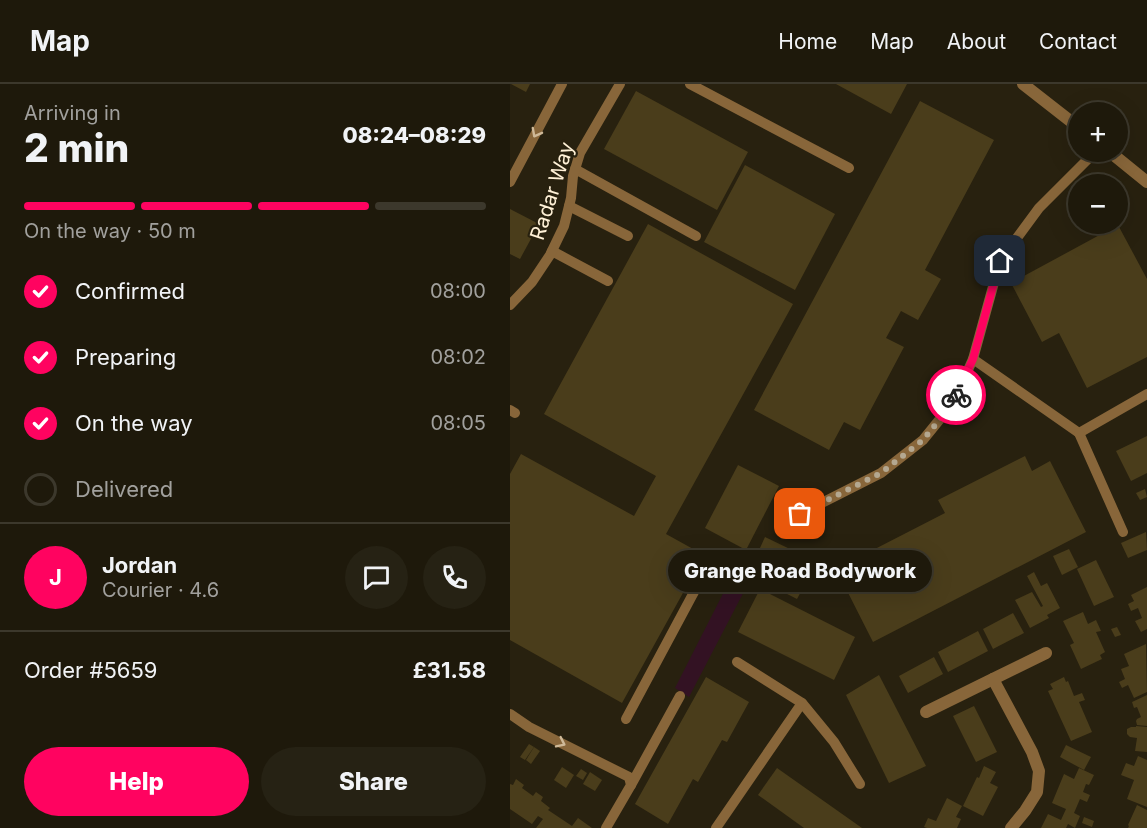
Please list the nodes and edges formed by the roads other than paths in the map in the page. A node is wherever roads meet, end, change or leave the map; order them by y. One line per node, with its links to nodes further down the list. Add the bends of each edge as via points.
1 (562, 84): 10 (lane, one-way to 10)
2 (621, 84): 9 (lane, Radar Way, via 583,147)
3 (690, 84): 8 (lane)
4 (1023, 84): 5 (street)
5 (1068, 119)
6 (1085, 162): 18 (lane, via 1039,207 1000,261)
7 (1122, 162): 11 (street)
8 (849, 168)
9 (575, 169): 12 (lane, Radar Way); 14 (lane)
10 (510, 182)
11 (1147, 182)
12 (569, 206): 13 (lane); 15 (lane, Radar Way)
13 (628, 236)
14 (696, 236)
15 (552, 251): 16 (lane); 17 (lane, Radar Way, via 532,282)
16 (608, 281)
17 (510, 305)
18 (973, 359): 20 (lane); 21 (lane, via 953,403 923,440 881,473)
19 (1147, 394): 20 (lane)
20 (1079, 433): 22 (lane)
21 (800, 514)
22 (1123, 532)
23 (701, 579): 31 (lane)
24 (1047, 653): 26 (street)
25 (737, 662): 28 (lane)
26 (993, 679): 29 (street); 36 (street, via 1039,771 1036,792)
27 (680, 696): 32 (lane)
28 (802, 703): 33 (lane, via 834,742); 35 (lane)
29 (926, 712)
30 (510, 714): 32 (lane, one-way to 32)
31 (626, 719)
32 (630, 781): 34 (lane)
33 (860, 784)
34 (606, 828)
35 (716, 828)
36 (1011, 828)

